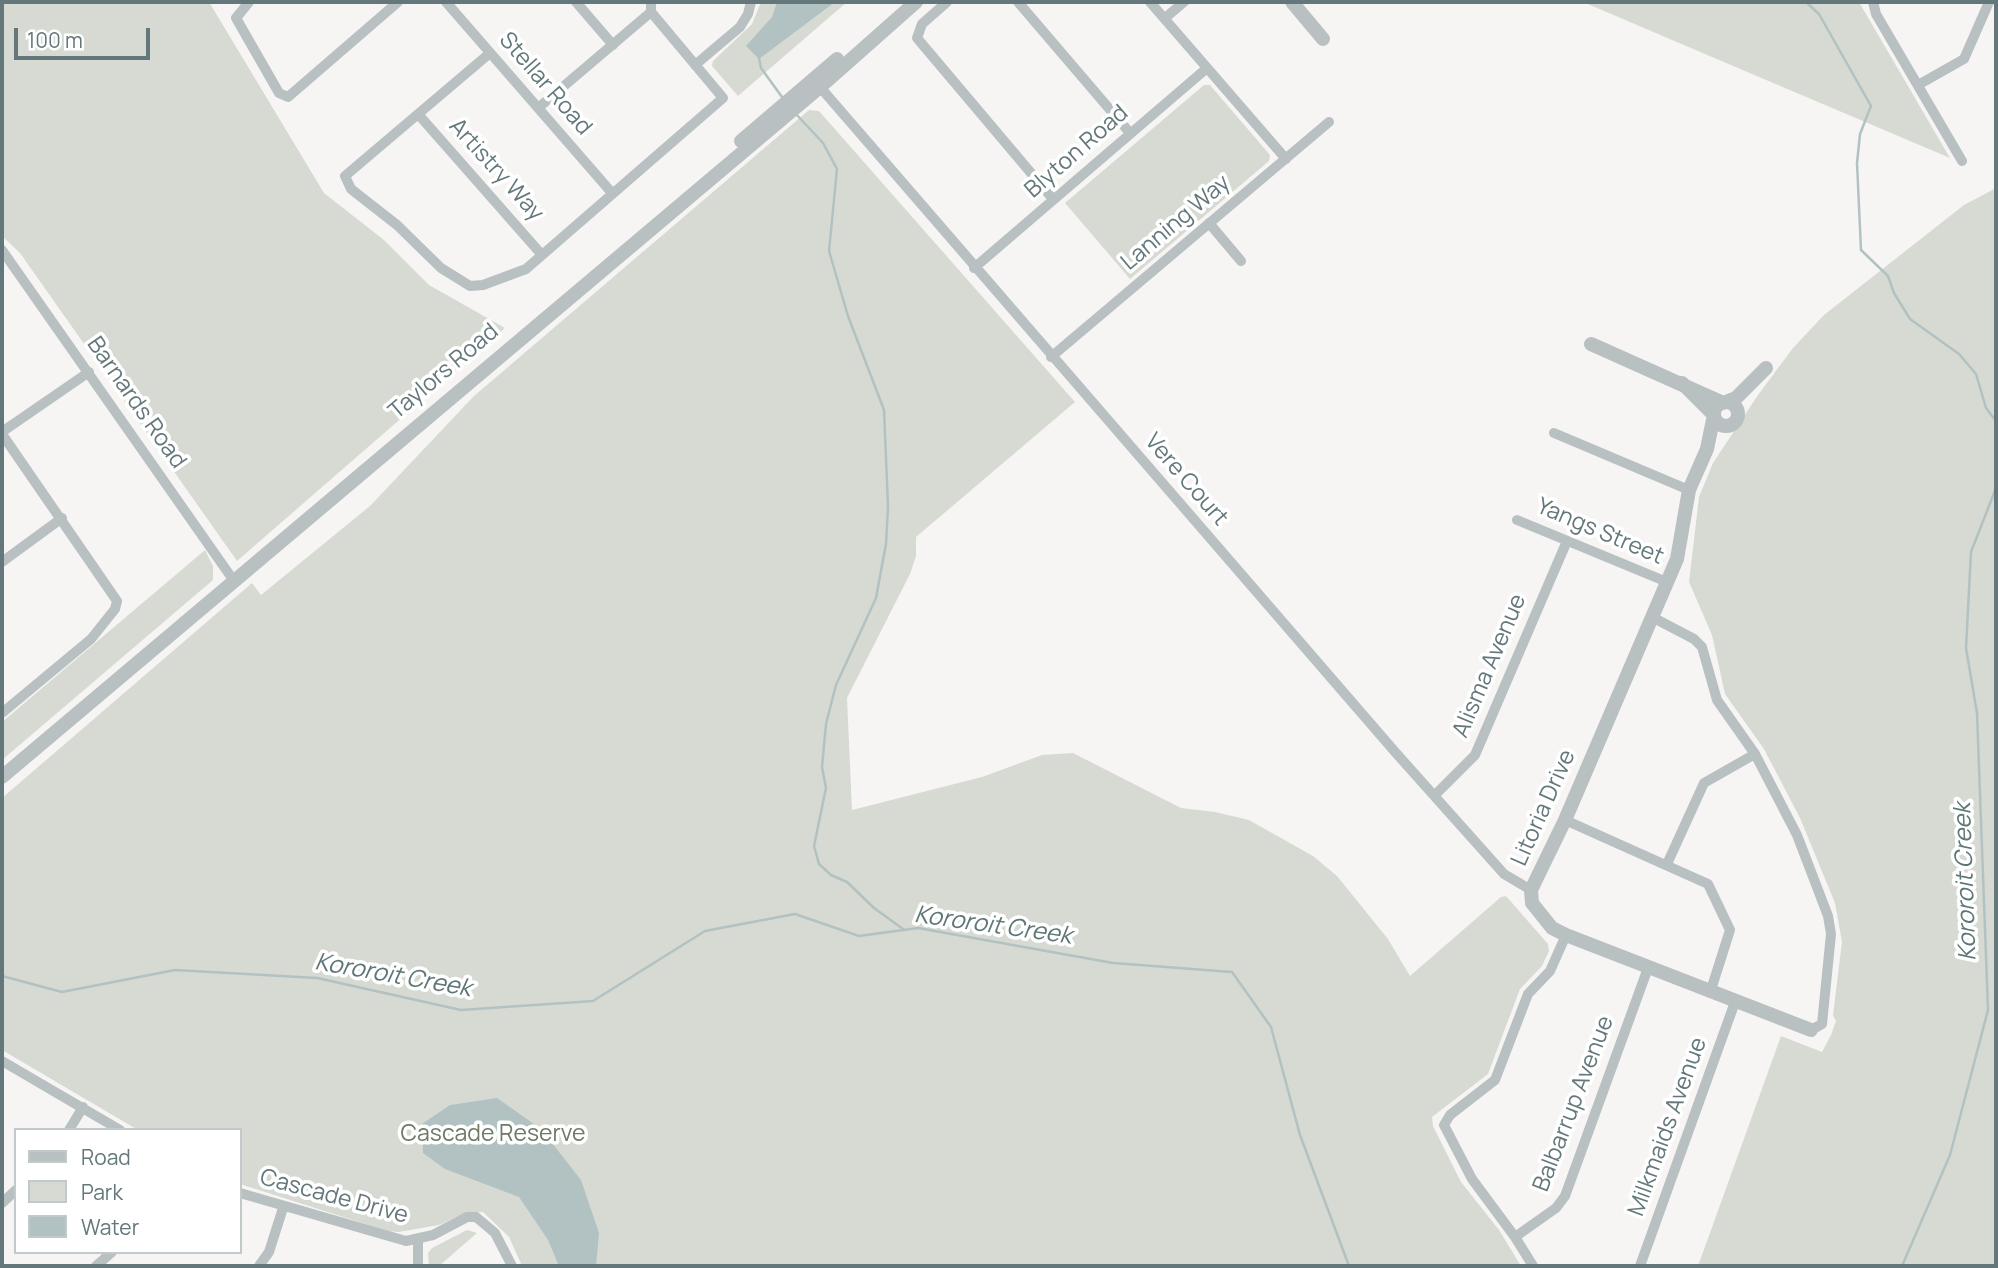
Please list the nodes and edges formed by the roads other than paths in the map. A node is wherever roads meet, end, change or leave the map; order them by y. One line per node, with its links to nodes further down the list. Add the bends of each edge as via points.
1 (249, 2): 2 (street, via 236,18 279,93 288,97)
2 (398, 2)
3 (446, 2): 19 (street, Stellar Road)
4 (576, 2): 18 (street)
5 (751, 2): 20 (street, via 740,27)
6 (900, 2): 30 (street, via 721,159 703,176)
7 (916, 2): 23 (street, Taylors Road)
8 (947, 2): 32 (street, via 922,24 917,38)
9 (1018, 2): 27 (street)
10 (1150, 2): 16 (street)
11 (1184, 2): 16 (street)
12 (1873, 2): 22 (street)
13 (1989, 2): 22 (street, via 1964,58)
14 (1296, 3): 17 (street)
15 (651, 7): 18 (street); 20 (street)
16 (1165, 18): 21 (street)
17 (1323, 38)
18 (613, 44): 24 (street)
19 (490, 53): 24 (street, Stellar Road); 25 (street)
20 (695, 65): 31 (street, via 723,98)
21 (1207, 68): 27 (street, Blyton Road); 28 (street)
22 (1918, 85): 29 (street)
23 (820, 87): 30 (street, Taylors Road); 37 (street, Vere Court)
24 (538, 108): 31 (street, Stellar Road)
25 (418, 114): 35 (street, Artistry Way); 35 (street, via 345,176 351,189 441,268 470,286 526,269)
26 (1329, 122): 28 (street, Lanning Way)
27 (1130, 133): 32 (street, Blyton Road)
28 (1286, 159): 33 (street, Lanning Way)
29 (1962, 161)
30 (699, 188): 51 (street, Taylors Road)
31 (612, 193): 35 (street)
32 (1053, 199): 37 (street, Blyton Road)
33 (1209, 223): 36 (street); 39 (street, Lanning Way)
34 (2, 250): 40 (street, Barnards Road)
35 (542, 254)
36 (1241, 261)
37 (974, 268): 39 (street, Vere Court)
38 (1591, 344): 41 (street, via 1682,383)
39 (1051, 356): 57 (street, Vere Court)
40 (89, 372): 43 (street); 51 (street, Barnards Road)
41 (1719, 409): 42 (street, via 1731,404); 42 (street, via 1720,424); 42 (street, Litoria Drive, via 1766,368); 45 (street, Litoria Drive)
42 (1734, 419): 45 (street, Litoria Drive)
43 (2, 433): 47 (street)
44 (1554, 433): 46 (street)
45 (1699, 470): 46 (street, Litoria Drive)
46 (1689, 491): 52 (street, Litoria Drive, via 1677,559)
47 (62, 518): 50 (street); 54 (street, via 117,601 115,609 91,639)
48 (1517, 520): 49 (street, Yangs Street)
49 (1567, 541): 52 (street, Yangs Street); 57 (street, Alisma Avenue, via 1475,754)
50 (2, 562)
51 (234, 581): 56 (street, Taylors Road)
52 (1667, 582): 53 (street, Litoria Drive)
53 (1652, 617): 55 (street, via 1702,647 1717,700); 58 (street, Litoria Drive)
54 (2, 713)
55 (1755, 754): 59 (street, via 1704,782); 65 (street, via 1797,835 1828,916 1832,934)
56 (2, 777)
57 (1435, 795): 60 (street, Vere Court, via 1504,874)
58 (1565, 820): 59 (street); 60 (street, Litoria Drive)
59 (1667, 864): 63 (street, via 1708,884 1730,930)
60 (1531, 890): 61 (street, Litoria Drive, via 1532,903 1541,916)
61 (1566, 935): 62 (street, Litoria Drive); 72 (street, via 1550,971 1528,994 1495,1080 1450,1115 1444,1125 1472,1179)
62 (1647, 968): 63 (street, Litoria Drive); 72 (street, Balbarrup Avenue, via 1565,1196)
63 (1710, 993): 64 (street, Litoria Drive)
64 (1735, 1002): 65 (street, Litoria Drive); 80 (street, Milkmaids Avenue)
65 (1816, 1027)
66 (2, 1061): 67 (street)
67 (83, 1107): 68 (street); 69 (street)
68 (70, 1128)
69 (117, 1128)
70 (242, 1194): 71 (street, Cascade Drive)
71 (283, 1208): 73 (street, Cascade Drive, via 406,1241); 76 (street, via 269,1252)
72 (1516, 1237): 79 (street)
73 (418, 1240): 77 (street); 78 (street, Cascade Drive, via 475,1217 495,1233)
74 (110, 1254): 75 (street)
75 (96, 1266)
76 (259, 1266)
77 (418, 1266)
78 (512, 1266)
79 (1533, 1266)
80 (1640, 1266)

